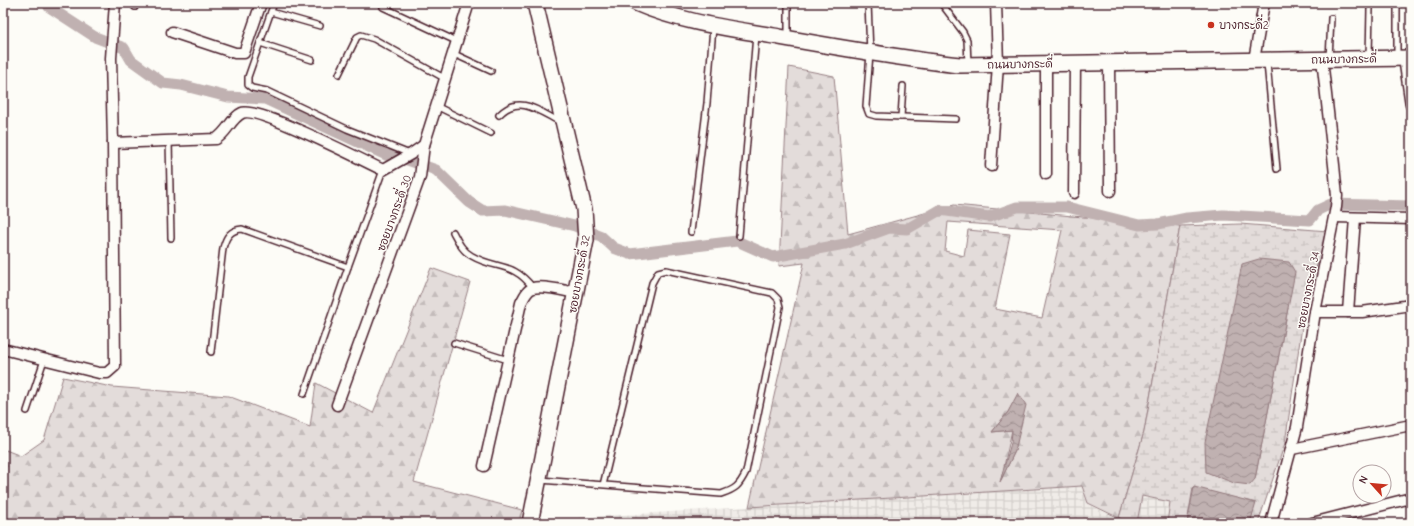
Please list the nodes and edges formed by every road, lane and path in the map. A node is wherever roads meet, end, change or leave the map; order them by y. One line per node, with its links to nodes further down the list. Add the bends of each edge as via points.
1 (115, 3): 48 (street, via 111,58)
2 (261, 3): 19 (street, via 244,53 234,53)
3 (274, 3): 15 (lane)
4 (469, 3): 22 (street, ซอยบางกระดี่ 30)
5 (536, 3): 45 (street, ซอยบางกระดี่ 32)
6 (636, 3): 17 (street, ถนนบางกระดี่, via 653,11)
7 (788, 3): 21 (lane)
8 (868, 3): 25 (lane)
9 (941, 3): 35 (lane, via 967,40)
10 (996, 3): 34 (street)
11 (1264, 3): 30 (street)
12 (1397, 3): 27 (lane)
13 (383, 7): 22 (lane)
14 (1370, 8): 26 (lane)
15 (271, 12): 18 (lane); 23 (lane)
16 (1331, 18): 28 (lane)
17 (714, 25): 20 (street, ถนนบางกระดี่); 61 (lane, via 708,103)
18 (320, 26)
19 (172, 32)
20 (756, 33): 21 (street, ถนนบางกระดี่); 62 (lane)
21 (788, 38): 25 (street, ถนนบางกระดี่)
22 (456, 40): 24 (street, ซอยบางกระดี่ 30)
23 (260, 43): 29 (lane); 50 (lane, via 248,77 248,85 252,88 267,91 347,129)
24 (452, 53): 36 (lane); 38 (street, ซอยบางกระดี่ 30)
25 (870, 53): 35 (street, ถนนบางกระดี่, via 908,60); 43 (lane, via 866,106 869,114)
26 (1369, 58): 27 (street, ถนนบางกระดี่); 28 (street, ถนนบางกระดี่)
27 (1404, 58): 40 (street)
28 (1325, 59): 30 (street, ถนนบางกระดี่); 57 (street, ซอยบางกระดี่ 34, via 1337,196)
29 (312, 60)
30 (1260, 60): 32 (street, ถนนบางกระดี่); 52 (lane)
31 (1074, 62): 32 (street, ถนนบางกระดี่); 33 (street, ถนนบางกระดี่); 56 (street)
32 (1109, 62): 55 (street)
33 (1046, 63): 34 (street, ถนนบางกระดี่); 54 (street)
34 (998, 64): 35 (street, ถนนบางกระดี่); 51 (street)
35 (968, 65)
36 (491, 71)
37 (339, 74): 38 (lane, via 357,37 361,34)
38 (444, 78): 41 (street, ซอยบางกระดี่ 30)
39 (903, 86): 43 (lane)
40 (1411, 105)
41 (436, 106): 46 (lane); 49 (street, ซอยบางกระดี่ 30)
42 (498, 115): 45 (lane, via 511,105 520,104)
43 (901, 117): 44 (lane)
44 (956, 119)
45 (563, 123): 66 (street, ซอยบางกระดี่ 32, via 584,209 586,233)
46 (491, 133)
47 (170, 140): 48 (street); 53 (street, via 216,139 222,136 238,116 250,112 272,119); 63 (lane)
48 (113, 143): 73 (street, via 115,366 107,372 99,372)
49 (424, 145): 50 (street); 76 (street, ซอยบางกระดี่ 30, via 420,174)
50 (411, 154): 53 (street)
51 (991, 166)
52 (1277, 169)
53 (383, 170): 64 (lane)
54 (1046, 174)
55 (1110, 192)
56 (1074, 193)
57 (1336, 212): 58 (street); 68 (street, ซอยบางกระดี่ 34)
58 (1355, 218): 59 (street); 69 (street)
59 (1411, 219)
60 (453, 232): 65 (lane, via 460,245 472,256 510,268 519,273)
61 (691, 232)
62 (739, 236)
63 (171, 238)
64 (348, 267): 72 (lane, via 262,235 242,229 235,230 226,239 223,248); 75 (lane)
65 (533, 288): 66 (street); 74 (street, via 527,292 521,303)
66 (576, 293): 81 (street, ซอยบางกระดี่ 32)
67 (1411, 306): 69 (street)
68 (1315, 312): 69 (street); 79 (street, ซอยบางกระดี่ 34)
69 (1348, 312)
70 (454, 343): 74 (lane)
71 (3, 349): 73 (street)
72 (211, 352)
73 (44, 360): 77 (lane)
74 (508, 360): 80 (street)
75 (304, 394)
76 (337, 405)
77 (27, 411)
78 (1411, 425): 79 (street)
79 (1292, 449): 85 (street, ซอยบางกระดี่ 34)
80 (484, 466)
81 (539, 480): 82 (lane); 84 (street, ซอยบางกระดี่ 32)
82 (603, 485): 82 (lane, via 721,494 734,489 742,481 780,307 778,299 772,293 666,270 658,272 652,283)
83 (1411, 498): 86 (street)
84 (530, 523)
85 (1271, 523)
86 (1312, 523)

